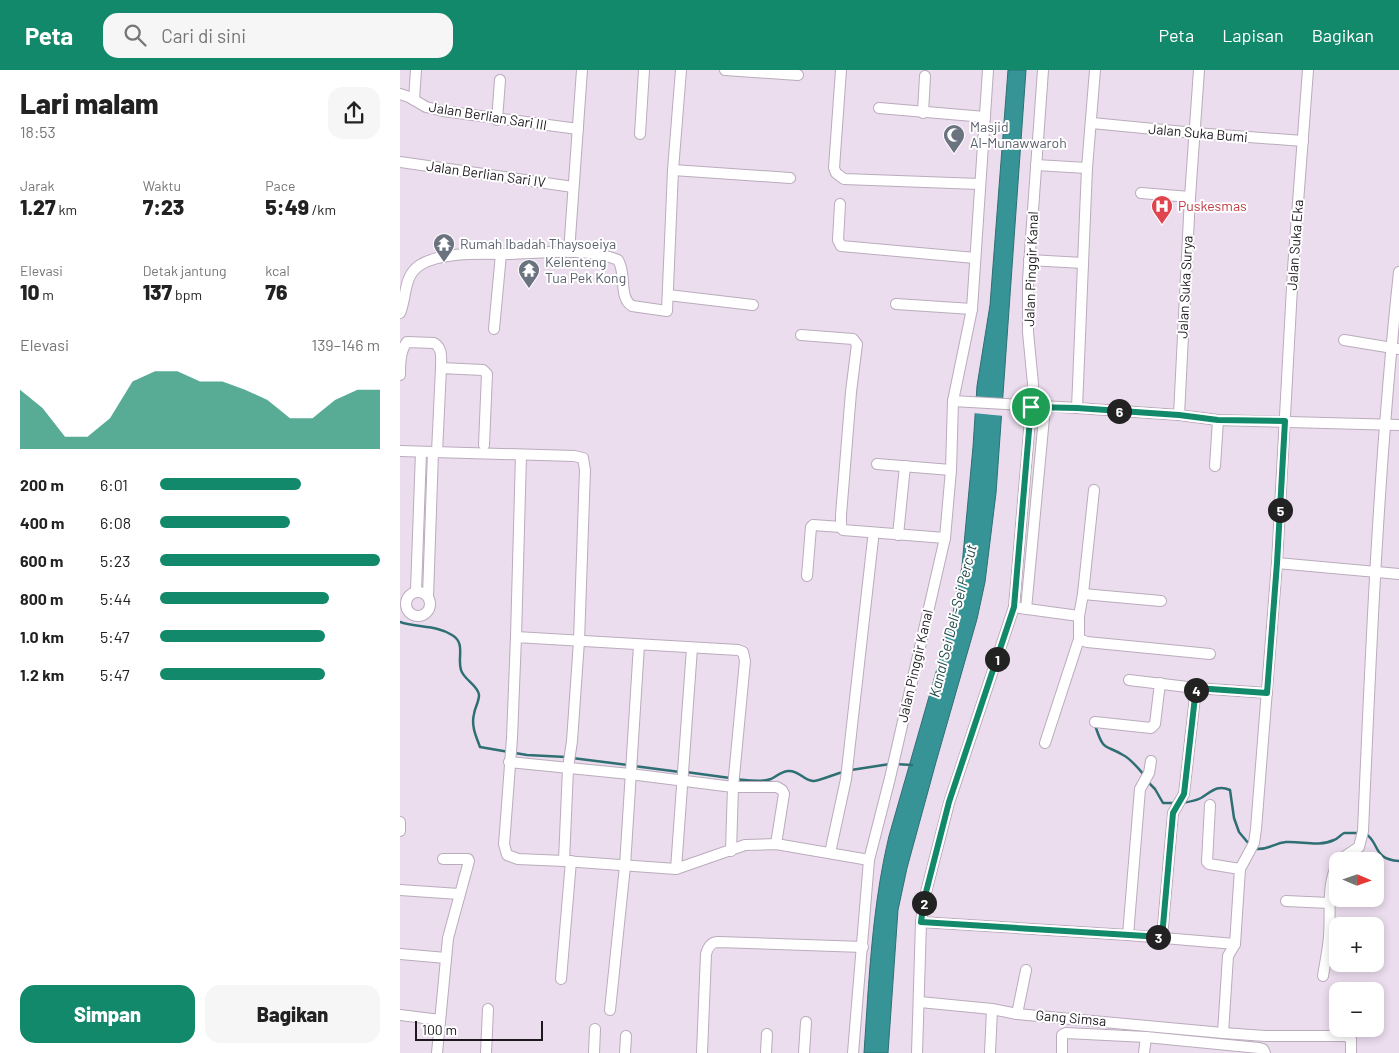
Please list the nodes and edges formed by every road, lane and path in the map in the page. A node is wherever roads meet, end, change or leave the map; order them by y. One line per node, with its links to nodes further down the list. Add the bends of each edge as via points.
1 (416, 70): 16 (street)
2 (582, 70): 22 (street)
3 (644, 70): 24 (street)
4 (681, 70): 29 (street)
5 (726, 70): 12 (street)
6 (841, 70): 31 (street, via 836,174 860,180)
7 (988, 70): 19 (street, Jalan Pinggir Kanal)
8 (1043, 70): 27 (street, Jalan Pinggir Kanal)
9 (1095, 70): 21 (street)
10 (1198, 70): 23 (street, Jalan Suka Surya)
11 (1308, 70): 25 (street, Jalan Suka Eka)
12 (798, 75)
13 (925, 76): 18 (street)
14 (500, 80): 20 (street)
15 (400, 94): 16 (street, Jalan Berlian Sari III)
16 (414, 100): 20 (street, Jalan Berlian Sari III, via 437,110)
17 (879, 108): 18 (street)
18 (923, 112): 19 (street)
19 (984, 117): 31 (street, Jalan Pinggir Kanal)
20 (497, 120): 22 (street, Jalan Berlian Sari III)
21 (1092, 123): 23 (street, Jalan Suka Bumi); 28 (street)
22 (578, 130): 32 (street)
23 (1195, 133): 25 (street, Jalan Suka Bumi); 34 (street, Jalan Suka Surya)
24 (640, 134)
25 (1303, 141): 59 (street, Jalan Suka Eka)
26 (400, 162): 32 (street, Jalan Berlian Sari IV)
27 (1036, 165): 28 (street); 39 (street, Jalan Pinggir Kanal)
28 (1087, 168): 40 (street)
29 (674, 170): 30 (street); 42 (street)
30 (790, 178)
31 (979, 184): 38 (street, Jalan Pinggir Kanal)
32 (573, 187): 36 (street)
33 (1141, 193): 34 (street)
34 (1190, 198): 57 (street, Jalan Suka Surya)
35 (840, 204): 38 (street, via 838,240 841,246)
36 (570, 252): 37 (street); 42 (street, via 618,260 623,271 625,297 632,306 666,311)
37 (501, 254): 46 (street, via 472,253 421,264 408,278); 47 (street)
38 (975, 258): 45 (street, Jalan Pinggir Kanal)
39 (1030, 260): 40 (street); 54 (street, Jalan Pinggir Kanal, via 1028,332 1033,384)
40 (1083, 264): 56 (street)
41 (1399, 272): 50 (street)
42 (668, 295): 44 (street)
43 (896, 304): 45 (street)
44 (753, 305)
45 (972, 309): 53 (street, Jalan Pinggir Kanal)
46 (400, 313)
47 (494, 329)
48 (801, 335): 72 (street, via 854,339 857,344 850,392)
49 (1344, 340): 50 (street)
50 (1395, 348): 60 (street)
51 (441, 368): 52 (street, via 437,345 407,342 401,352); 62 (street, via 483,370 487,374); 65 (street)
52 (400, 376)
53 (957, 402): 54 (street); 70 (street, Jalan Pinggir Kanal)
54 (1029, 406): 55 (street); 84 (street, Jalan Pinggir Kanal)
55 (1045, 407): 56 (street); 85 (street)
56 (1077, 408): 57 (street)
57 (1179, 415): 58 (street)
58 (1218, 420): 59 (street); 69 (street)
59 (1285, 421): 60 (street); 76 (street, Jalan Suka Eka)
60 (1386, 424): 61 (street); 77 (street)
61 (1399, 425)
62 (484, 445)
63 (400, 451): 64 (street)
64 (421, 452): 65 (street); 80 (street)
65 (435, 452): 66 (street); 82 (street)
66 (521, 455): 87 (street); 89 (street, via 574,456 582,458 585,464)
67 (877, 464): 68 (street)
68 (905, 466): 70 (street); 73 (street)
69 (1215, 466)
70 (951, 470): 74 (street, Jalan Pinggir Kanal)
71 (1094, 490): 81 (street)
72 (841, 526): 73 (street, via 846,531); 79 (street, via 817,524 811,527)
73 (898, 535): 74 (street)
74 (945, 538): 113 (street, Jalan Pinggir Kanal)
75 (873, 540): 110 (street, via 846,779)
76 (1277, 563): 77 (street); 96 (street, Jalan Suka Eka)
77 (1374, 572): 78 (street); 111 (street, via 1363,831 1358,846)
78 (1399, 574)
79 (807, 576)
80 (416, 591): 82 (street); 82 (street, via 406,602 413,615 424,615 428,611)
81 (1083, 594): 83 (street); 86 (street)
82 (428, 596)
83 (1161, 601)
84 (1014, 607): 85 (street); 123 (street, Jalan Pinggir Kanal, via 949,802)
85 (1026, 609): 86 (street)
86 (1079, 616): 88 (street)
87 (516, 637): 89 (street); 99 (street)
88 (1079, 639): 92 (street); 98 (street)
89 (578, 641): 90 (street); 101 (street)
90 (639, 645): 91 (street); 102 (street)
91 (692, 648): 103 (street); 104 (street, via 743,652)
92 (1210, 654)
93 (1130, 680): 94 (street)
94 (1160, 683): 95 (street); 97 (street, via 1154,727)
95 (1196, 688): 96 (street); 125 (street, via 1184,794 1173,813)
96 (1267, 693): 115 (street, Jalan Suka Eka, via 1254,843)
97 (1095, 722)
98 (1045, 742)
99 (509, 761): 101 (street); 114 (street, via 504,844 507,855 518,859)
100 (1151, 761): 124 (street, via 1140,789)
101 (568, 766): 102 (street); 114 (street)
102 (631, 767): 103 (street); 116 (street)
103 (684, 774): 104 (street); 117 (street)
104 (734, 785): 108 (street, via 782,790); 109 (street)
105 (1210, 805): 115 (street, via 1207,862)
106 (400, 822): 107 (street)
107 (400, 831)
108 (776, 844): 109 (street, via 749,844); 110 (street)
109 (731, 851): 117 (street)
110 (830, 852): 113 (street)
111 (1350, 852)
112 (443, 859): 119 (street, via 469,860)
113 (869, 860): 127 (street, Jalan Pinggir Kanal)
114 (567, 861): 116 (street); 132 (street)
115 (1242, 865): 126 (street)
116 (625, 866): 117 (street); 136 (street)
117 (676, 869)
118 (400, 890): 119 (street)
119 (459, 894): 129 (street)
120 (1286, 901): 121 (street)
121 (1329, 904)
122 (1329, 908): 131 (street)
123 (921, 922): 124 (street); 133 (street, Jalan Pinggir Kanal)
124 (1128, 935): 125 (street)
125 (1162, 937): 126 (street)
126 (1235, 944): 142 (street, via 1228,956)
127 (862, 947): 151 (street, via 712,943 708,947 706,962); 154 (street, Jalan Pinggir Kanal)
128 (400, 954): 129 (street)
129 (446, 958): 139 (street)
130 (1026, 970): 137 (street)
131 (1323, 976)
132 (562, 979)
133 (920, 1002): 135 (street, Gang Simsa); 155 (street, Jalan Pinggir Kanal)
134 (488, 1008): 148 (street)
135 (992, 1009): 137 (street, Gang Simsa); 156 (street)
136 (610, 1010)
137 (1017, 1014): 142 (street, Gang Simsa)
138 (400, 1015): 139 (street)
139 (440, 1020): 147 (street)
140 (806, 1022): 153 (street)
141 (595, 1029): 149 (street)
142 (1223, 1033): 160 (street, Gang Simsa, via 1346,1036 1351,1039)
143 (767, 1034): 152 (street)
144 (626, 1036): 150 (street)
145 (1146, 1037): 146 (street); 157 (street, via 1066,1033 1062,1035); 158 (street)
146 (1204, 1048): 159 (street, via 1263,1048)
147 (437, 1053)
148 (486, 1053)
149 (594, 1053)
150 (625, 1053)
151 (702, 1053)
152 (766, 1053)
153 (804, 1053)
154 (853, 1053)
155 (917, 1053)
156 (990, 1053)
157 (1062, 1053)
158 (1144, 1053)
159 (1265, 1053)
160 (1351, 1053)

